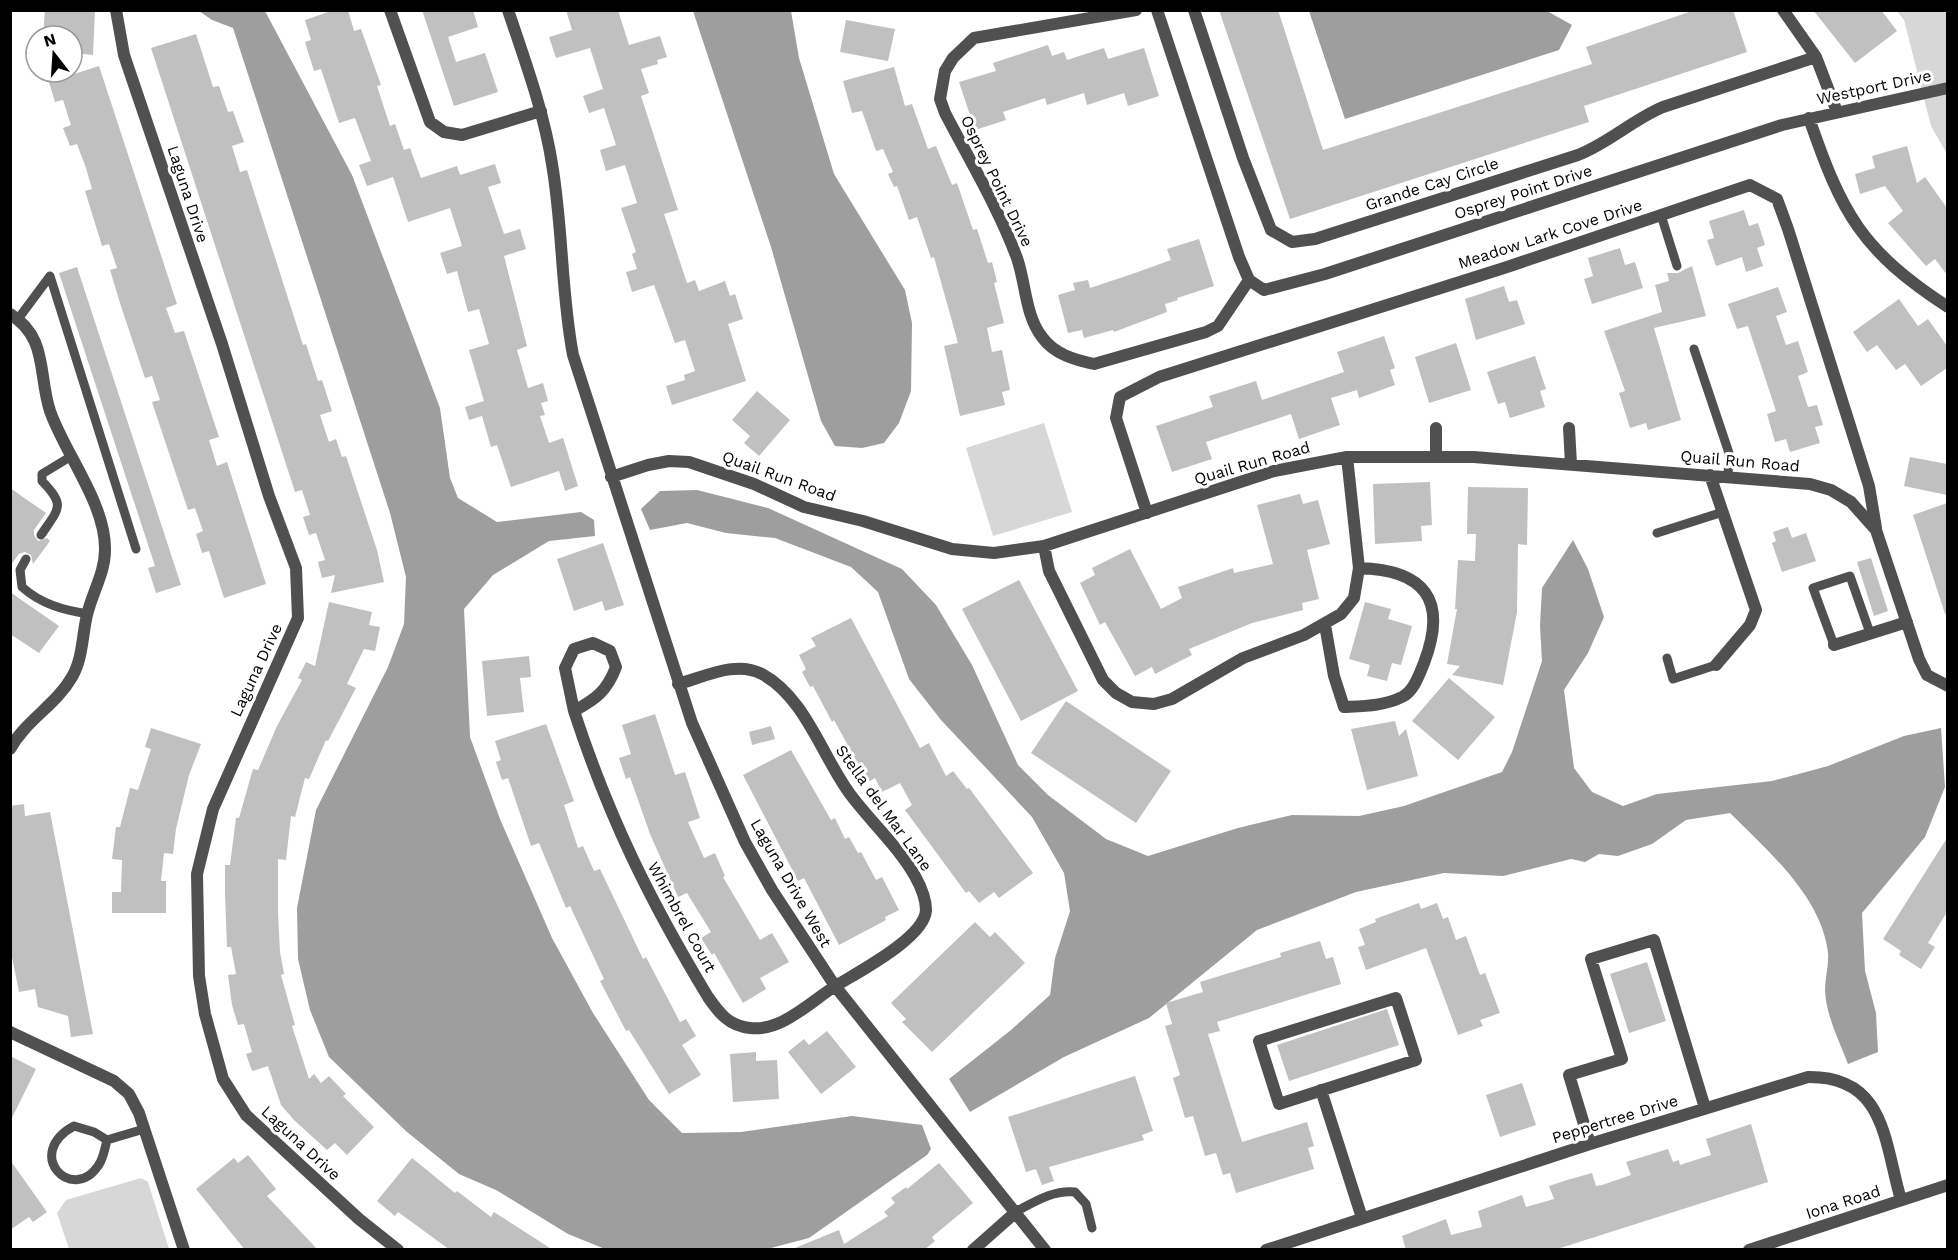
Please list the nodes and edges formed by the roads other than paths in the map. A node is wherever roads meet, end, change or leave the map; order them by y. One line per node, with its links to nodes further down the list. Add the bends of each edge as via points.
1 (116, 10): 61 (street, Laguna Drive, via 124,55 296,568 298,585 298,618 213,809 197,874 199,976 205,1014 223,1079 246,1115)
2 (390, 10): 10 (street, via 430,122 444,132 462,135)
3 (508, 10): 10 (street)
4 (1136, 10): 15 (street, Osprey Point Drive, via 974,38 945,71 940,99 945,113 991,198 1017,258 1032,319 1042,338 1057,351 1094,364 1206,332 1218,326)
5 (1157, 10): 15 (street)
6 (1194, 10): 8 (street, Grande Cay Circle, via 1271,230 1292,242 1315,239 1578,155 1613,139 1644,115 1663,107)
7 (1783, 10): 8 (street)
8 (1816, 57): 11 (street)
9 (1947, 88): 11 (street, Westport Drive)
10 (541, 111): 27 (street, via 553,166 573,355)
11 (1837, 112): 12 (street, Westport Drive)
12 (1809, 118): 15 (street, Osprey Point Drive, via 1325,274 1264,290); 16 (street, via 1836,194 1856,226 1887,262)
13 (1661, 215): 14 (lane); 29 (street, Meadow Lark Cove Drive, via 1159,377 1120,397 1116,418); 30 (street, Meadow Lark Cove Drive, via 1750,185 1777,199 1869,486)
14 (1677, 266)
15 (1249, 280)
16 (1947, 307)
17 (14, 317): 22 (street, via 26,324 35,339 47,403); 34 (lane, via 50,276)
18 (1694, 349): 26 (lane, via 1729,453)
19 (1436, 428): 21 (street)
20 (1569, 428): 24 (street)
21 (1436, 456): 23 (street, Quail Run Road); 24 (street, Quail Run Road)
22 (70, 457): 32 (lane, via 42,474 42,481 59,502); 37 (street, via 103,529 103,571)
23 (1347, 457): 29 (street, Quail Run Road, via 1294,465); 36 (street)
24 (1571, 464): 25 (street, Quail Run Road)
25 (1710, 475): 26 (street, Quail Run Road); 28 (street)
26 (1728, 476): 30 (street, Quail Run Road, via 1794,481 1831,490 1851,502)
27 (611, 477): 33 (street, Quail Run Road, via 648,465 689,462 754,484 804,507 952,549 994,553); 44 (street, Laguna Drive West)
28 (1723, 512): 31 (lane); 43 (street, via 1756,610 1750,625)
29 (1147, 513): 33 (street, Quail Run Road)
30 (1876, 530): 38 (street, Quail Run Road)
31 (1657, 533)
32 (41, 535)
33 (1044, 546): 39 (street, via 1048,571 1092,662 1116,693 1132,702 1154,704 1172,699 1243,658)
34 (136, 549)
35 (26, 559): 37 (lane, via 19,580 27,591 62,609)
36 (1359, 568): 39 (street, via 1354,598); 39 (street, via 1399,573 1419,584 1430,601 1434,620 1431,643 1417,681 1405,696 1384,704 1344,707)
37 (87, 614): 47 (street, via 74,675 62,693 20,732)
38 (1907, 622): 40 (street); 45 (street, Quail Run Road, via 1927,675)
39 (1325, 625)
40 (1870, 633): 41 (street); 41 (lane, via 1850,576 1813,588)
41 (1834, 645)
42 (1667, 658): 43 (lane, via 1673,679)
43 (1716, 665)
44 (678, 684): 48 (street, Laguna Drive West, via 715,780 745,842 796,930); 48 (street, Stella del Mar Lane, via 734,668 760,673 774,682 802,716 848,792 915,876 926,910 923,921 915,932)
45 (1947, 686)
46 (574, 711): 46 (street, Whimbrel Court, via 598,698 616,667 610,651 593,643 574,649 565,668); 48 (street, Whimbrel Court, via 595,775 641,879 720,1014 734,1025 752,1029 770,1026)
47 (10, 749)
48 (835, 986): 57 (street, Laguna Drive West, via 961,1148)
49 (10, 1032): 52 (street, via 114,1081 129,1094)
50 (1321, 1090): 50 (street, via 1416,1060 1396,998 1259,1041 1279,1104); 58 (street)
51 (1705, 1108): 54 (street, Peppertree Drive); 54 (street, via 1654,940 1592,959 1623,1059 1569,1075); 56 (street, Peppertree Drive, via 1808,1077 1830,1077 1850,1084 1872,1103 1884,1127)
52 (144, 1128): 53 (lane); 60 (street)
53 (107, 1140): 53 (lane, via 74,1126 59,1134 51,1149 52,1164 59,1174 72,1181 86,1179 99,1166)
54 (1590, 1144): 58 (street, Peppertree Drive)
55 (1947, 1185): 56 (street, Iona Road)
56 (1901, 1200): 65 (street, Iona Road)
57 (1017, 1211): 59 (lane, via 1043,1197 1075,1192 1086,1204); 62 (street); 63 (street, Laguna Drive West)
58 (1362, 1218): 64 (street, Peppertree Drive)
59 (1092, 1228)
60 (184, 1250)
61 (398, 1250)
62 (973, 1250)
63 (1045, 1250)
64 (1266, 1250)
65 (1749, 1250)

